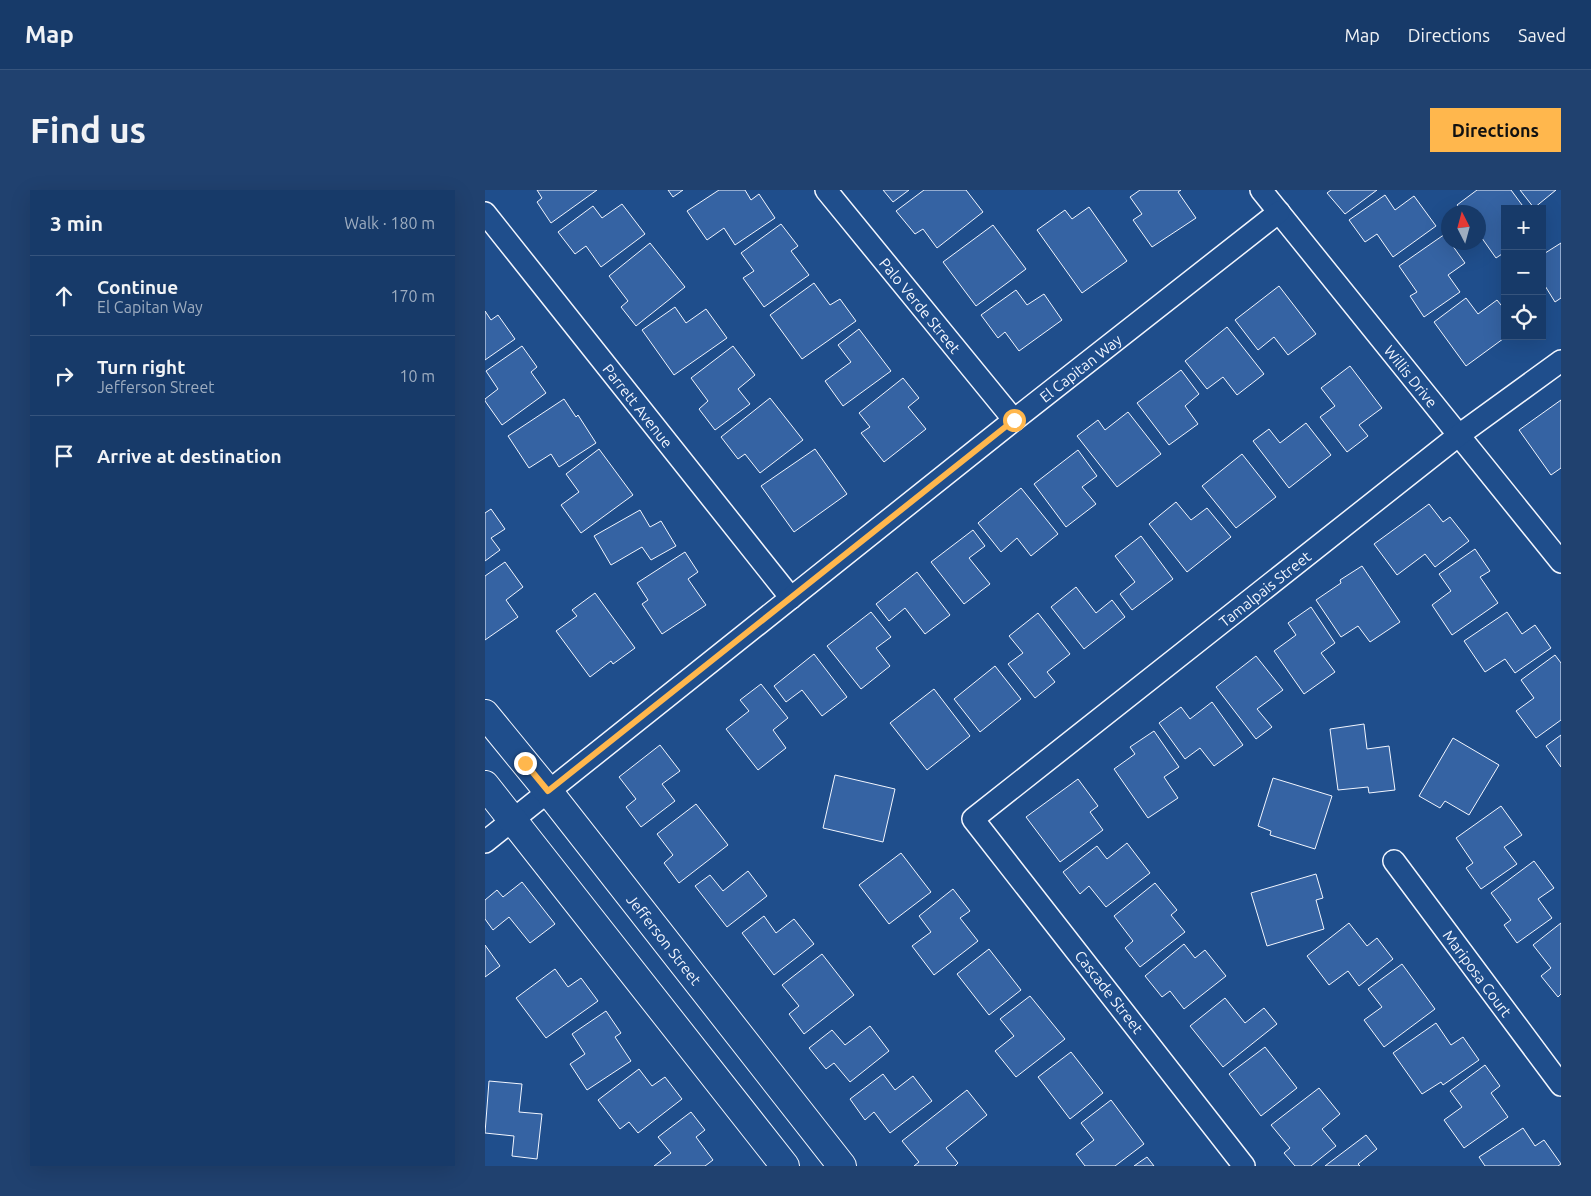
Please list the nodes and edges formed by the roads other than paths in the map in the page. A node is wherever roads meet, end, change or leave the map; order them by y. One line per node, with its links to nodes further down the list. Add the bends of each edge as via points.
1 (826, 190): 6 (street, Palo Verde Street)
2 (1261, 190): 3 (street, Willis Drive)
3 (1279, 212): 6 (street, El Capitan Way); 7 (street, Willis Drive)
4 (485, 213): 9 (street, Parrett Avenue)
5 (1561, 361): 7 (street, Tamalpais Street)
6 (1014, 420): 9 (street, El Capitan Way)
7 (1459, 435): 8 (street, Willis Drive); 13 (street, Tamalpais Street)
8 (1561, 562)
9 (791, 598): 12 (street, El Capitan Way)
10 (485, 714): 12 (main road, Jefferson Street)
11 (485, 785): 14 (main road)
12 (548, 791): 14 (street, El Capitan Way); 19 (main road, Jefferson Street)
13 (973, 819): 20 (street, Cascade Street)
14 (513, 820): 15 (street, El Capitan Way); 18 (main road)
15 (485, 842)
16 (1394, 861): 17 (street, Mariposa Court)
17 (1561, 1085)
18 (785, 1166)
19 (842, 1166)
20 (1244, 1166)

